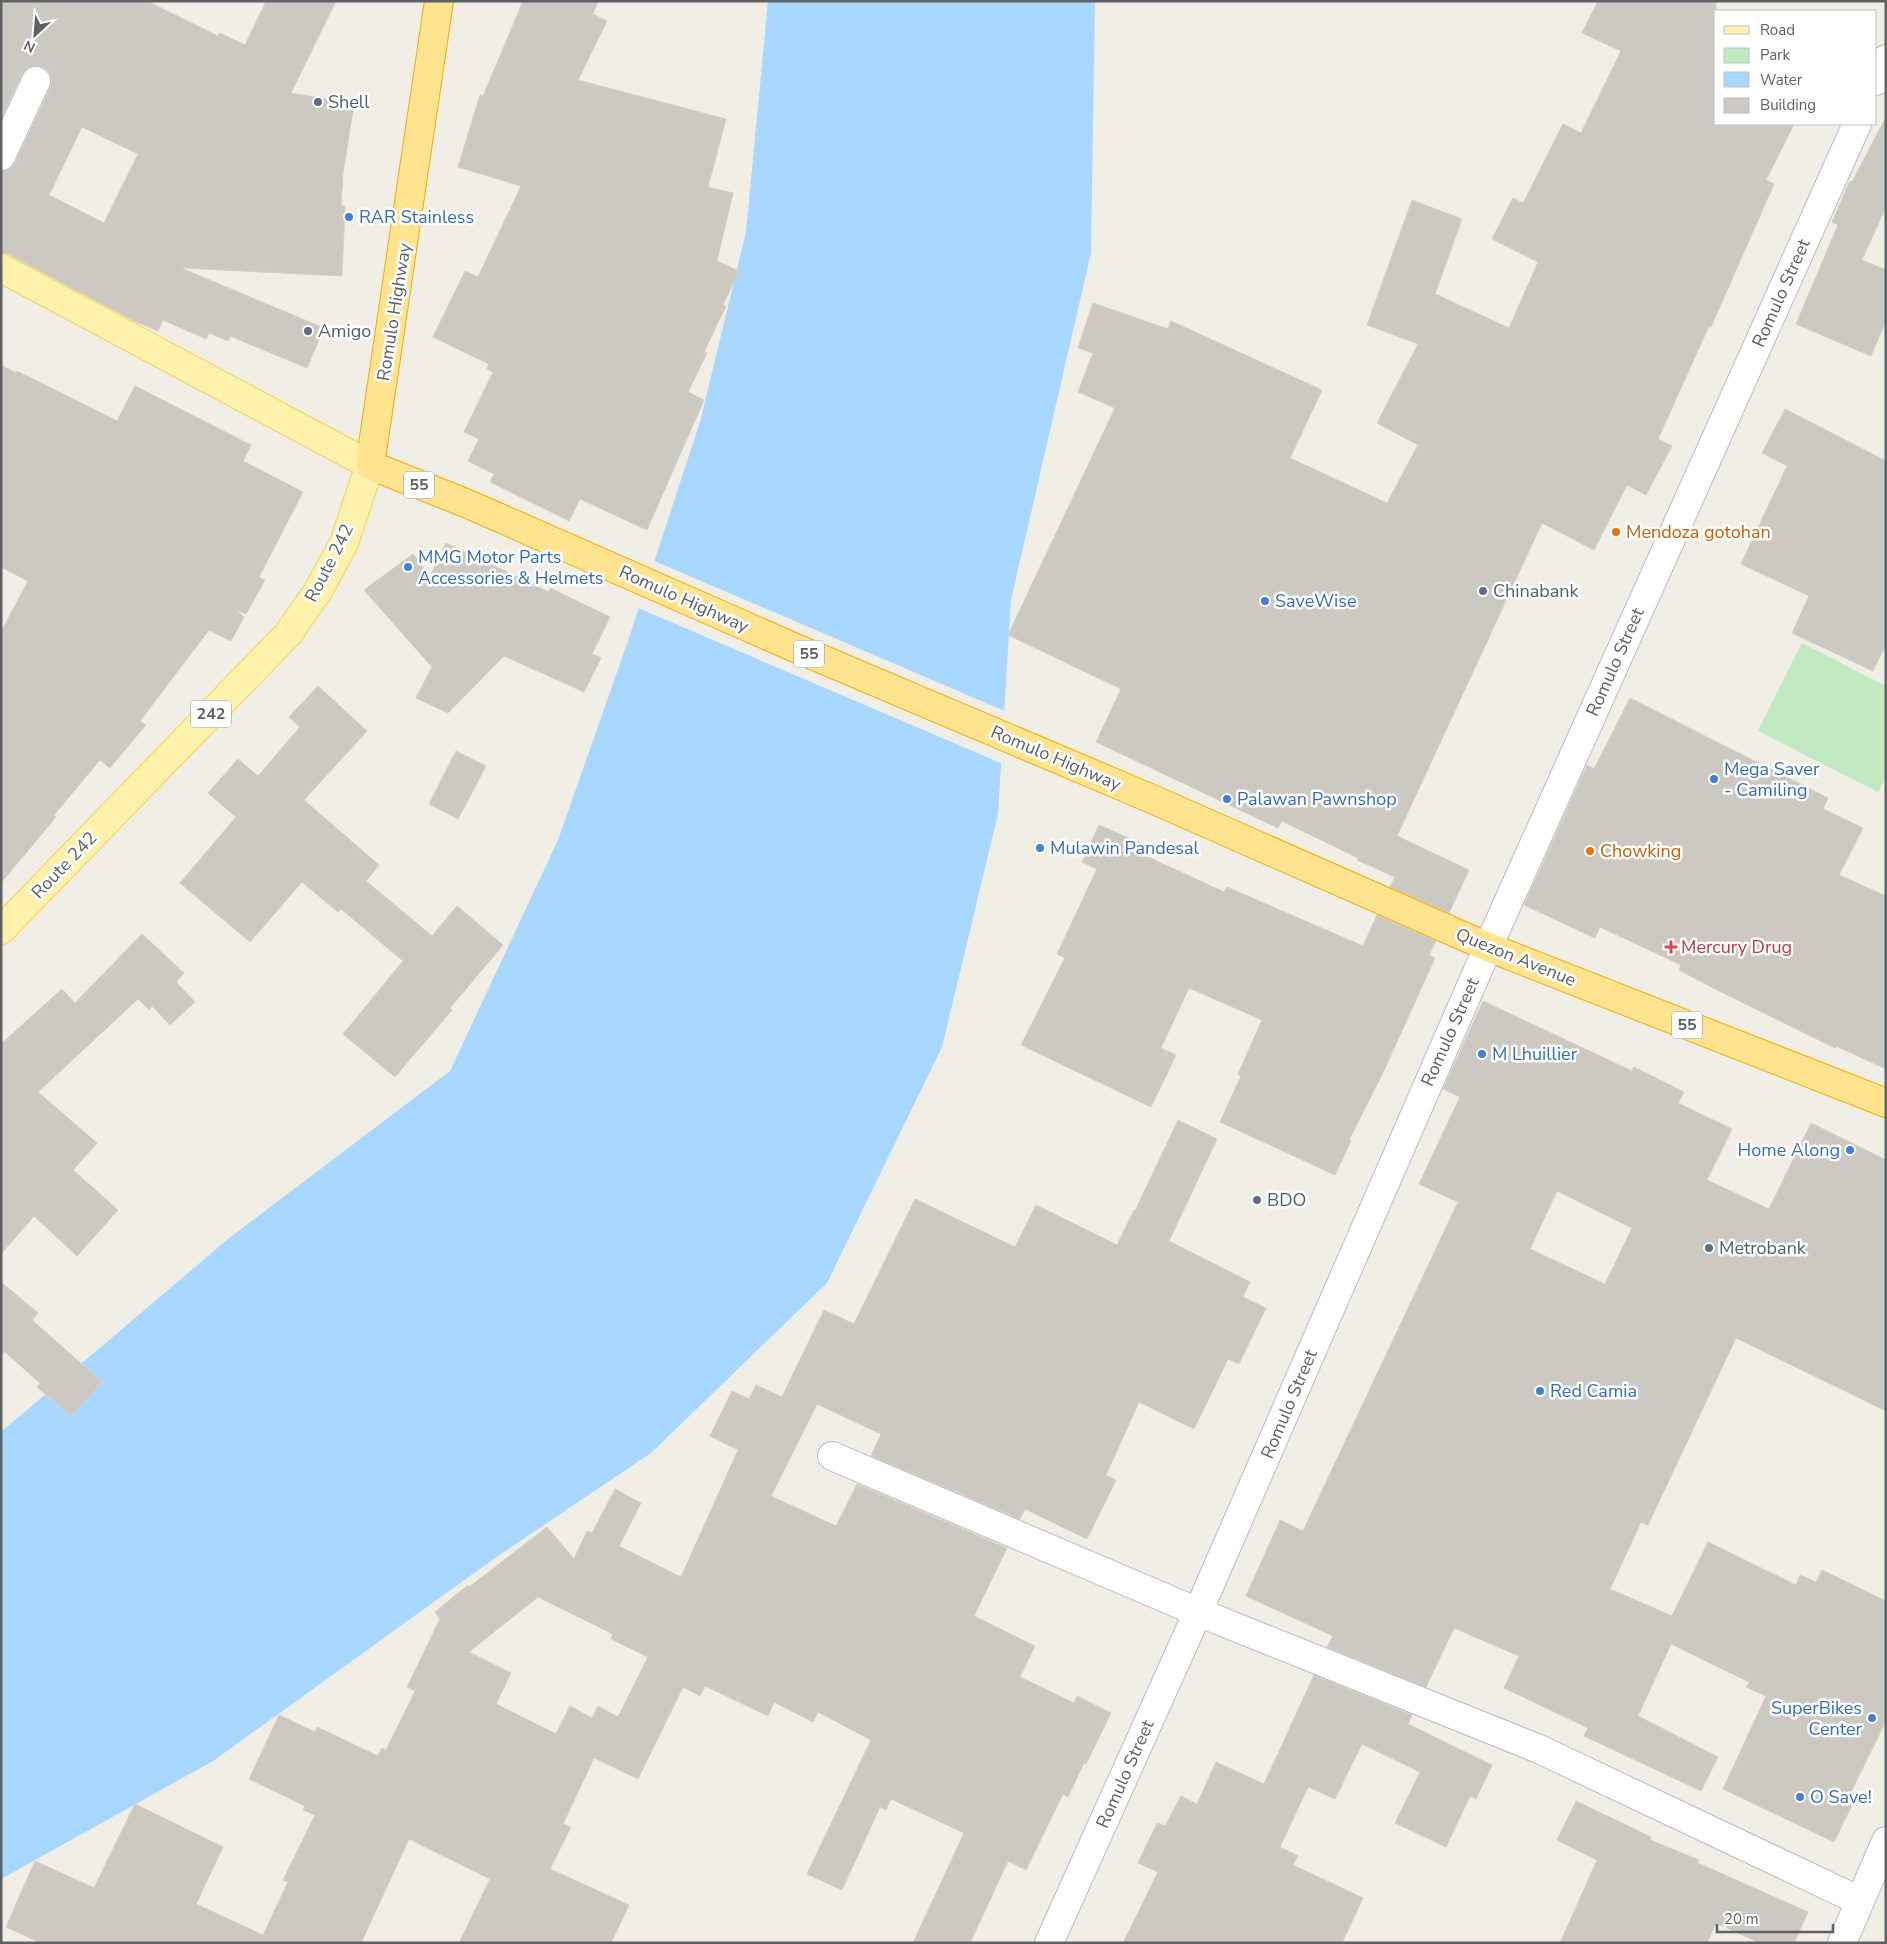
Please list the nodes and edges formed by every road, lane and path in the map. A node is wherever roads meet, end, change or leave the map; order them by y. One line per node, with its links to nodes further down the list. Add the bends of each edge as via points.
1 (440, 1): 8 (highway, Romulo Highway)
2 (1886, 59): 3 (street)
3 (1877, 79)
4 (36, 81): 6 (street)
5 (1857, 125): 11 (street, Romulo Street)
6 (1, 156)
7 (1, 268): 8 (main road)
8 (370, 465): 9 (highway, Romulo Highway / 55, via 468,504); 10 (main road, Route 242 / 242, via 344,543 318,591 288,634)
9 (1152, 799): 11 (highway, Quezon Avenue / 55)
10 (1, 930)
11 (1488, 947): 12 (highway, Quezon Avenue / 55); 14 (street, Romulo Street)
12 (1886, 1103)
13 (832, 1456): 14 (street)
14 (1198, 1612): 16 (street, via 1539,1749); 17 (street, Romulo Street)
15 (1886, 1841): 16 (street)
16 (1860, 1901): 18 (street)
17 (1049, 1943)
18 (1842, 1943)

